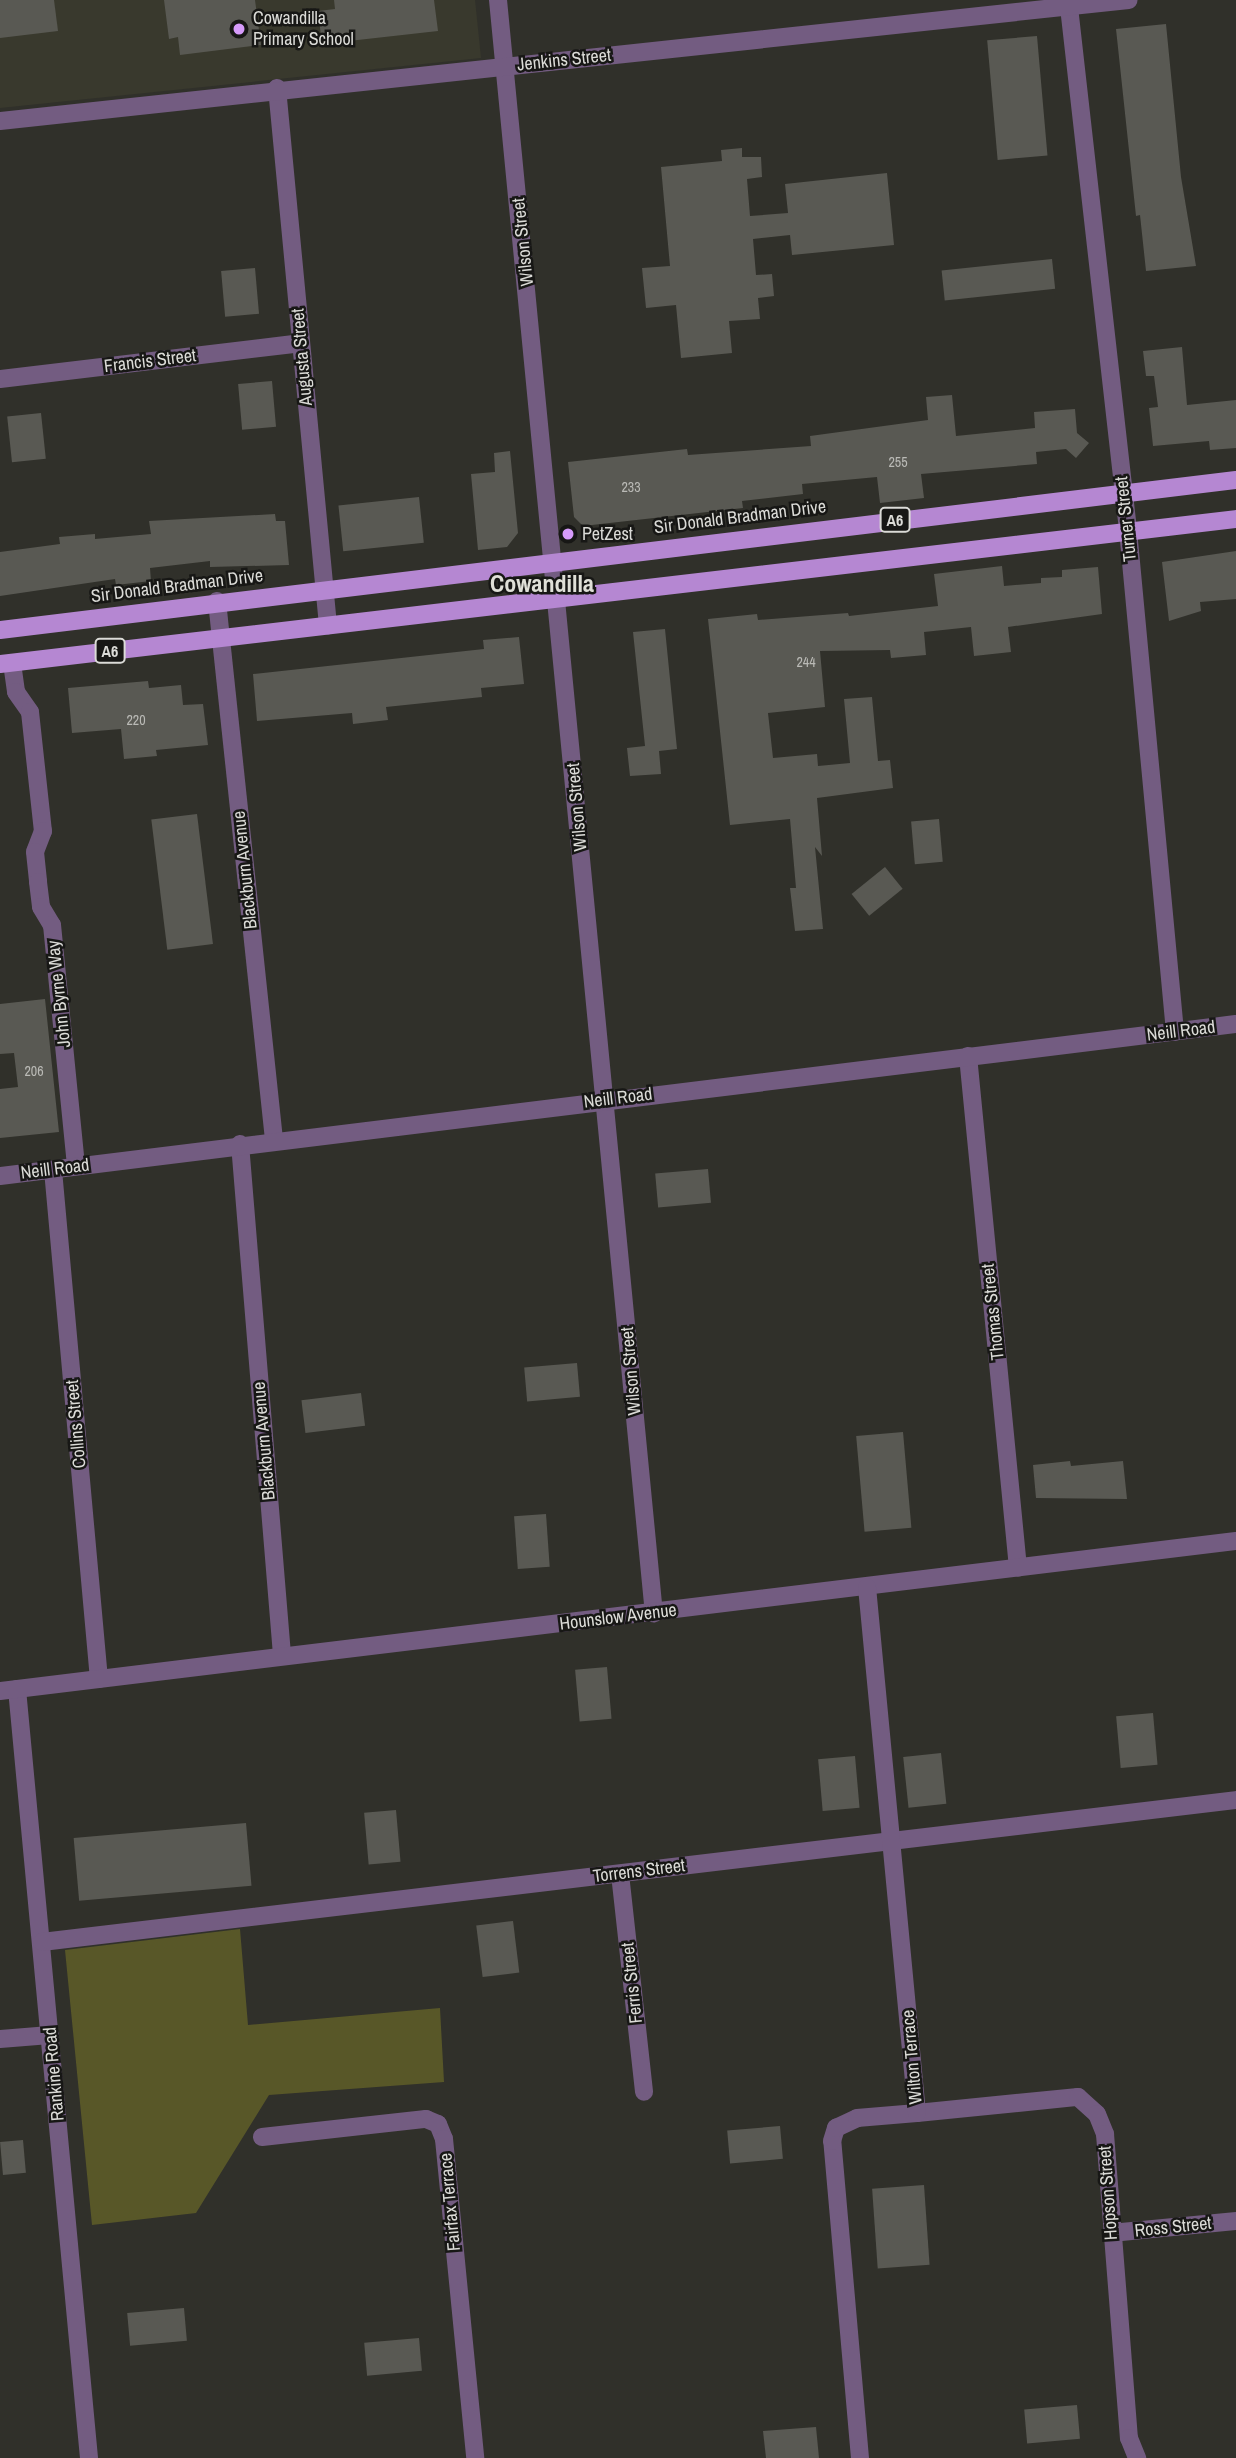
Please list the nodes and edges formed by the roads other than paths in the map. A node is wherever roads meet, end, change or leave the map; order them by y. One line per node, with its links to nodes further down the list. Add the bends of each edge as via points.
1 (498, 0): 4 (street, Wilson Street)
2 (1121, 0): 3 (street, Jenkins Street)
3 (1069, 7): 4 (street, Jenkins Street); 10 (street, Turner Street)
4 (505, 66): 5 (street, Jenkins Street); 13 (street, Wilson Street)
5 (277, 88): 6 (street, Jenkins Street); 7 (street, Augusta Street)
6 (0, 121)
7 (300, 343): 8 (street, Francis Street); 14 (street, Augusta Street)
8 (0, 379)
9 (1236, 480): 10 (main road, Sir Donald Bradman Drive / A6)
10 (1124, 493): 12 (street, Turner Street); 13 (main road, Sir Donald Bradman Drive / A6)
11 (1236, 519): 12 (main road, A6)
12 (1128, 530): 15 (main road, A6); 22 (street, Turner Street)
13 (554, 560): 14 (main road, Sir Donald Bradman Drive / A6); 15 (street, Wilson Street)
14 (323, 589): 16 (main road, Sir Donald Bradman Drive / A6); 17 (street, Augusta Street)
15 (556, 599): 17 (main road, A6); 24 (street, Wilson Street)
16 (217, 601): 18 (main road, Sir Donald Bradman Drive / A6); 19 (street, Blackburn Avenue)
17 (328, 626): 19 (main road, A6)
18 (0, 630)
19 (220, 637): 20 (main road, A6); 25 (street, Blackburn Avenue)
20 (6, 664): 27 (street, John Byrne Way, via 16,692 30,712 43,831 35,852 39,894 52,925)
21 (1236, 1024): 22 (street, Neill Road)
22 (1175, 1032): 23 (street, Neill Road)
23 (968, 1056): 24 (street, Neill Road); 31 (street, Thomas Street)
24 (605, 1099): 25 (street, Neill Road); 33 (street, Wilson Street)
25 (274, 1140): 26 (street, Neill Road)
26 (240, 1144): 27 (street, Neill Road); 34 (street, Blackburn Avenue)
27 (76, 1166): 28 (street, Neill Road)
28 (53, 1170): 29 (street, Neill Road); 35 (street, Collins Street)
29 (0, 1176)
30 (1236, 1541): 31 (street, Hounslow Avenue)
31 (1018, 1568): 32 (street, Hounslow Avenue)
32 (867, 1587): 33 (street, Hounslow Avenue); 38 (street, Wilton Terrace)
33 (654, 1613): 34 (street, Hounslow Avenue)
34 (282, 1655): 35 (street, Hounslow Avenue)
35 (99, 1679): 36 (street, Hounslow Avenue)
36 (8, 1690): 40 (street, Rankine Road)
37 (1236, 1800): 38 (street, Torrens Street)
38 (893, 1840): 39 (street, Torrens Street); 44 (street, Wilton Terrace)
39 (620, 1874): 40 (street, Torrens Street); 43 (street, Ferris Street)
40 (42, 1942): 41 (street, Rankine Road)
41 (50, 2035): 42 (street); 48 (street, Rankine Road)
42 (0, 2039)
43 (644, 2092)
44 (917, 2113): 47 (street, Hopson Street, via 1078,2097 1097,2114 1105,2134); 50 (street, Wilton Terrace, via 856,2118 836,2127 832,2141)
45 (262, 2137): 49 (street, Fairfax Terrace, via 426,2119 438,2123 444,2139)
46 (1236, 2221): 47 (street, Ross Street)
47 (1111, 2234): 51 (street, Hopson Street, via 1129,2438)
48 (89, 2458)
49 (475, 2458)
50 (860, 2458)
51 (1137, 2458)

